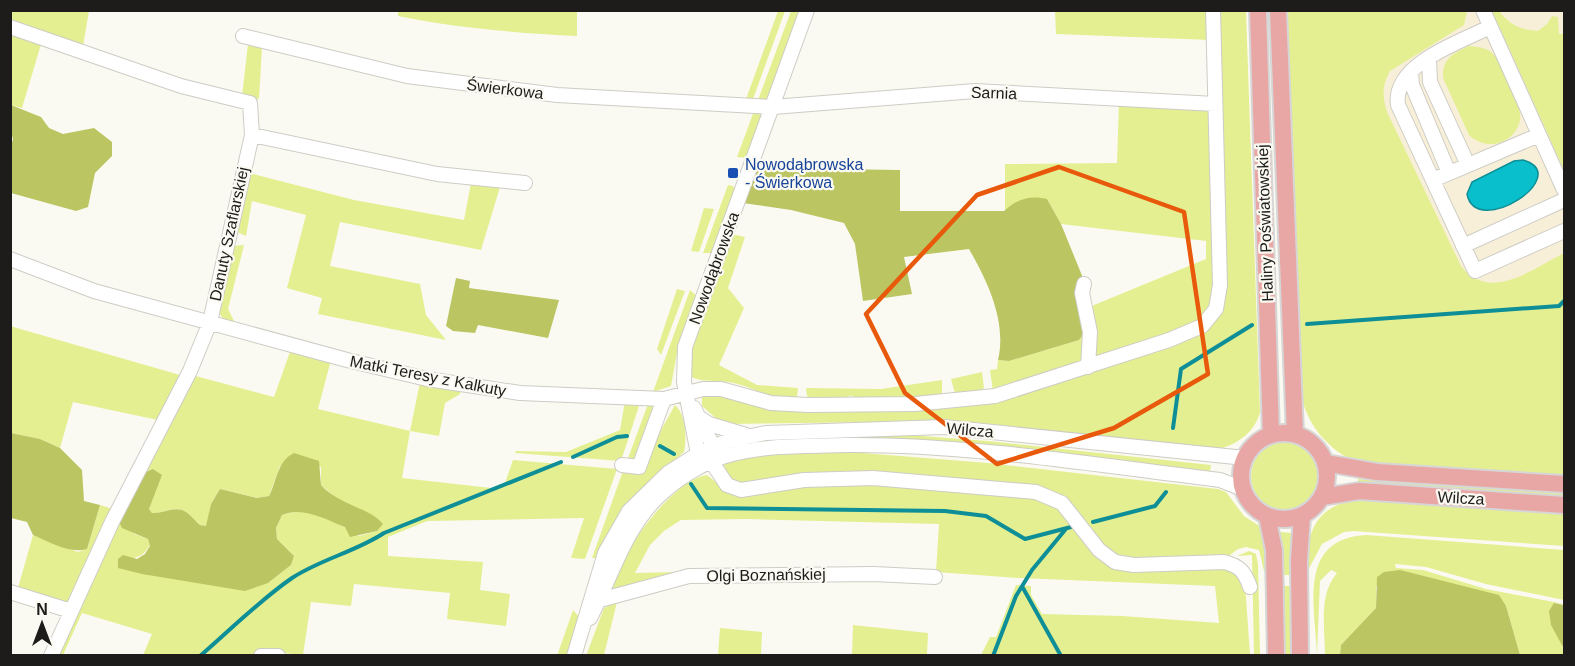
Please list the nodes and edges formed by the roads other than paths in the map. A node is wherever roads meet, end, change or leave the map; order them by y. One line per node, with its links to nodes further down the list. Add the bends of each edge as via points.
1 (807, 10): 12 (street, Nowodąbrowska)
2 (1213, 10): 11 (street, Matki Teresy z Kalkuty)
3 (1258, 10): 32 (main road, Haliny Poświatowskiej)
4 (1278, 10): 30 (main road, Haliny Poświatowskiej)
5 (1482, 10): 7 (street)
6 (10, 27): 14 (street, Danuty Szaflarskiej, via 181,86 250,103)
7 (1490, 27): 9 (street); 13 (street)
8 (243, 36): 12 (street, Świerkowa, via 407,76 484,87)
9 (1429, 58): 10 (street); 15 (street, via 1430,82)
10 (1411, 71): 16 (street, via 1412,86); 17 (street, via 1399,88 1398,105)
11 (1215, 104): 12 (street, Sarnia, via 975,91); 26 (street, Matki Teresy z Kalkuty, via 1220,285 1216,309 1202,326)
12 (773, 107): 27 (street, Nowodąbrowska, via 685,347)
13 (1539, 135): 15 (street); 19 (street)
14 (250, 141): 18 (street, via 436,174); 25 (street, Danuty Szaflarskiej)
15 (1468, 165): 16 (street)
16 (1449, 173): 17 (street)
17 (1433, 180): 22 (street)
18 (525, 183)
19 (1564, 190)
20 (1564, 200): 22 (street)
21 (1564, 231): 22 (street, via 1475,271)
22 (1463, 246)
23 (10, 259): 25 (street, Matki Teresy z Kalkuty, via 94,291)
24 (1084, 284): 26 (street, via 1082,293 1090,332)
25 (210, 322): 28 (street, Matki Teresy z Kalkuty, via 427,379 520,393); 49 (street, via 190,371)
26 (1088, 367): 27 (street, Matki Teresy z Kalkuty, via 995,396 952,401 808,405 771,403 721,389)
27 (686, 393): 28 (street, Matki Teresy z Kalkuty); 29 (street, Nowodąbrowska); 34 (street, Nowodąbrowska)
28 (664, 399): 38 (street, via 639,467)
29 (698, 417): 31 (street, via 726,430); 33 (street, Nowodąbrowska)
30 (1295, 434): 32 (main road); 37 (main road, via 1309,440)
31 (750, 435): 33 (street, Wilcza); 35 (street, Wilcza, via 944,428)
32 (1271, 435): 35 (main road, via 1255,444)
33 (713, 446): 34 (street, Wilcza); 36 (street)
34 (698, 454): 36 (street); 50 (street, via 668,472 640,498 617,528 598,572)
35 (1245, 458): 40 (main road, via 1241,473)
36 (711, 461): 40 (street, Wilcza, via 766,448 874,445 1013,456 1220,480); 46 (street, via 727,485 741,490 804,480 873,477 1036,492 1062,502 1099,550 1115,562 1224,562 1245,573); 48 (street, via 683,477 647,510 615,563)
37 (1326, 463): 39 (main road, Wilcza, via 1377,472); 41 (main road, via 1327,481)
38 (622, 465)
39 (1564, 484)
40 (1243, 489): 44 (main road)
41 (1322, 497): 42 (main road, Wilcza, via 1359,491); 43 (main road)
42 (1564, 505)
43 (1302, 515): 44 (main road, via 1291,519); 56 (main road)
44 (1267, 516): 55 (main road, via 1275,550)
45 (934, 577): 48 (street, Olgi Boznańskiej, via 689,576)
46 (1250, 587)
47 (10, 592): 49 (street)
48 (600, 600): 50 (street)
49 (71, 611): 51 (street)
50 (580, 639): 54 (street)
51 (51, 656)
52 (261, 656): 53 (street)
53 (278, 656)
54 (574, 656)
55 (1276, 656)
56 (1300, 656)

